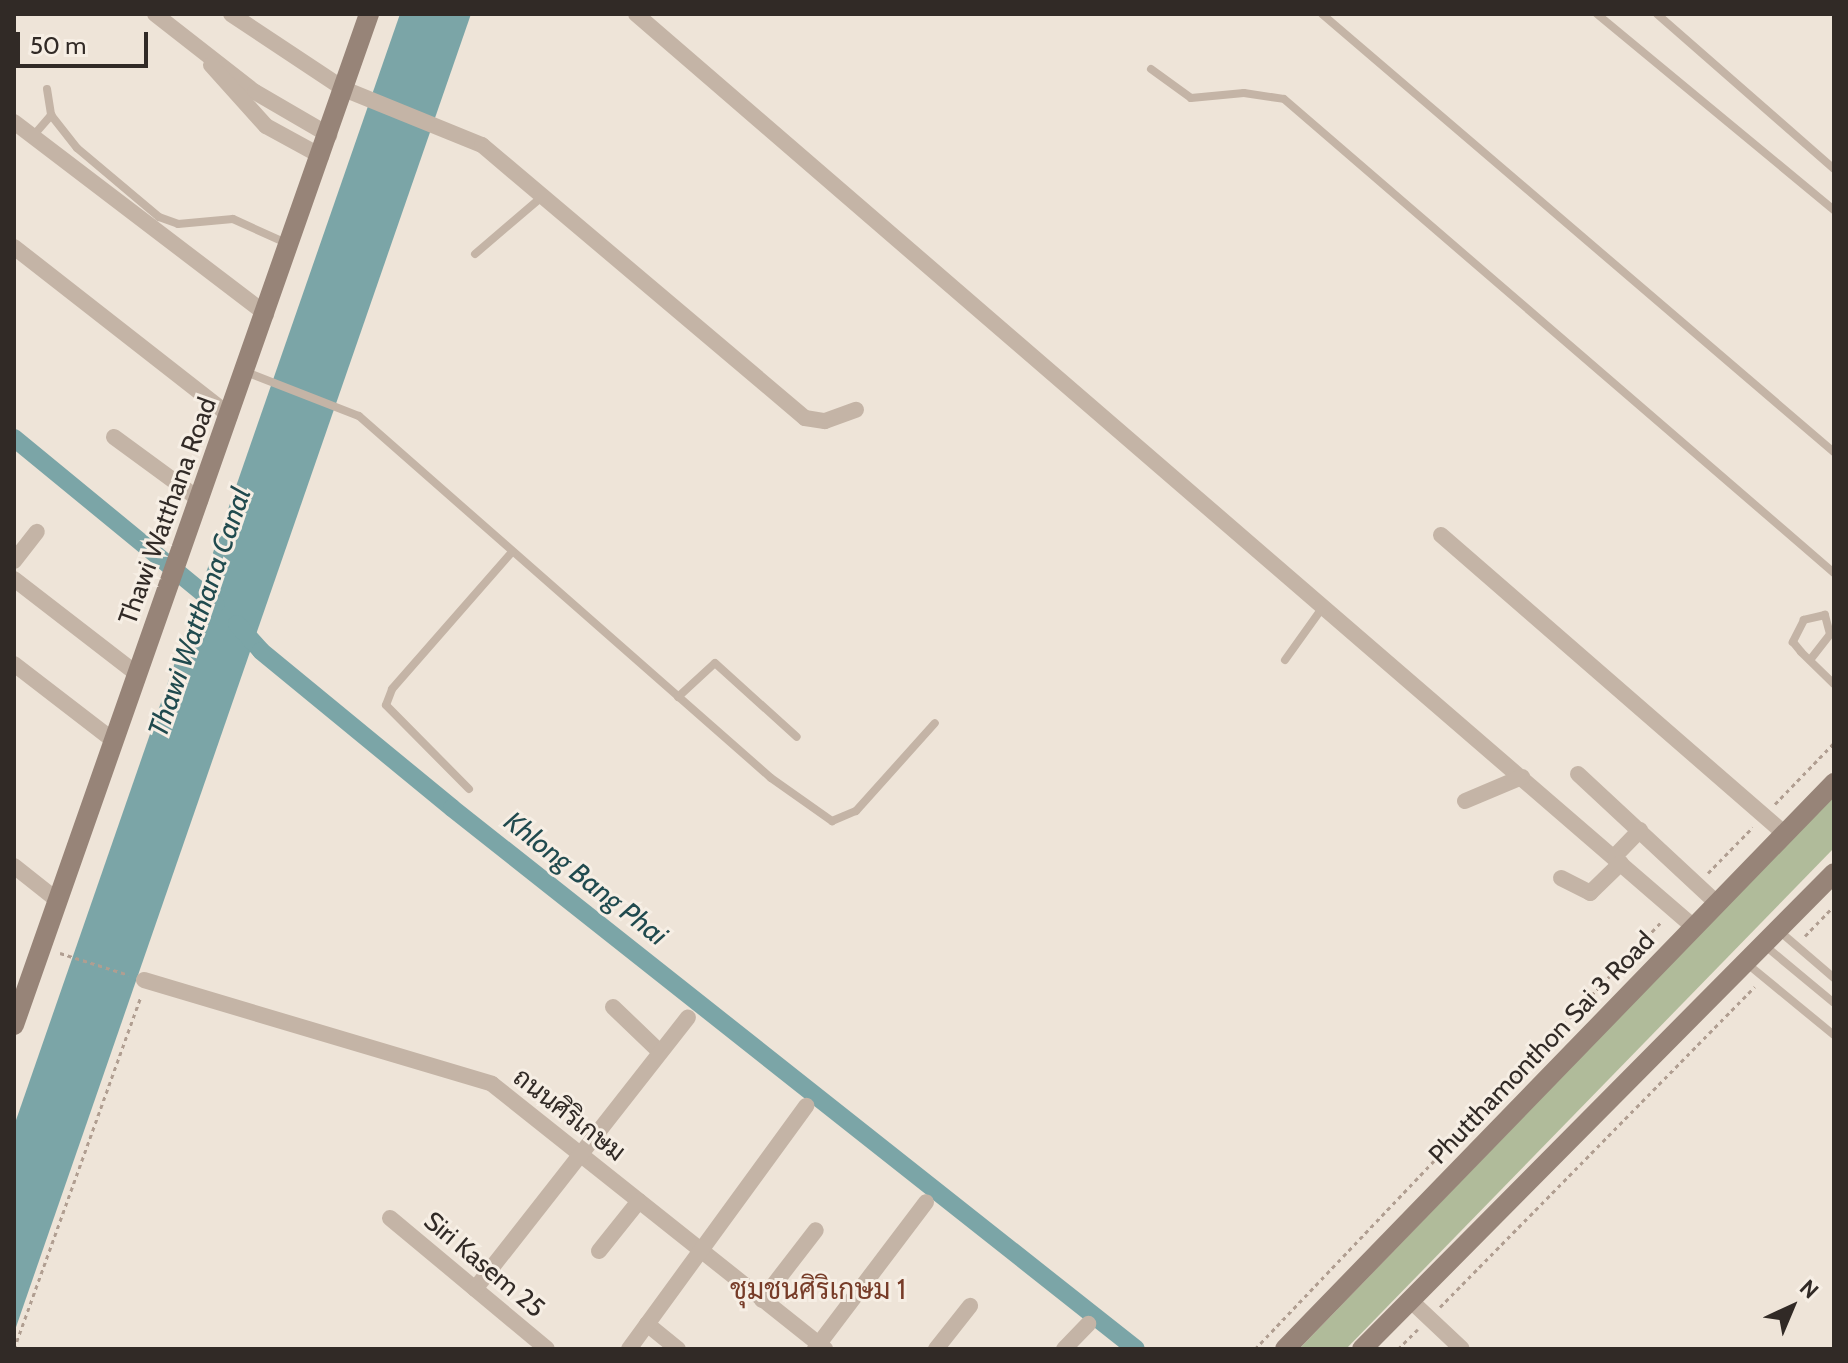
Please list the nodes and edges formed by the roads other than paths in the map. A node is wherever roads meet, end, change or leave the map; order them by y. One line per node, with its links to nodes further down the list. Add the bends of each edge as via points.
1 (155, 14): 8 (street)
2 (231, 14): 11 (street)
3 (369, 14): 11 (main road, Thawi Watthana Road)
4 (636, 14): 36 (street)
5 (1322, 14): 28 (lane)
6 (1597, 14): 19 (lane)
7 (1657, 14): 17 (lane)
8 (203, 54): 14 (street); 16 (street, via 266,126)
9 (1151, 69): 34 (lane, via 1191,98 1244,93 1284,99)
10 (47, 89): 12 (lane)
11 (344, 89): 14 (main road, Thawi Watthana Road); 18 (street, via 465,136)
12 (51, 115): 15 (lane); 20 (lane, via 77,148 159,217 178,224 233,219)
13 (14, 122): 15 (street)
14 (329, 135): 16 (main road, Thawi Watthana Road)
15 (33, 137): 23 (street)
16 (321, 156): 20 (main road, Thawi Watthana Road)
17 (1834, 169)
18 (545, 194): 22 (lane); 25 (street, via 805,418 825,421)
19 (1834, 210)
20 (291, 245): 23 (main road, Thawi Watthana Road)
21 (14, 247): 26 (street)
22 (475, 254)
23 (266, 314): 24 (main road, Thawi Watthana Road)
24 (245, 372): 26 (main road, Thawi Watthana Road); 32 (lane, via 359,416)
25 (856, 410)
26 (230, 416): 29 (main road, Thawi Watthana Road)
27 (114, 437): 29 (street)
28 (1834, 452)
29 (200, 500): 40 (main road, Thawi Watthana Road)
30 (37, 532): 33 (street)
31 (1441, 535): 52 (street)
32 (512, 552): 42 (lane); 49 (lane, via 392,689 386,705)
33 (14, 561)
34 (1834, 573)
35 (14, 579): 40 (street)
36 (1323, 606): 37 (lane); 47 (street)
37 (1285, 660)
38 (1810, 660): 38 (lane, via 1794,636 1810,615 1825,615 1830,634); 41 (lane)
39 (14, 664): 45 (street)
40 (137, 674): 45 (main road, Thawi Watthana Road)
41 (1834, 684)
42 (678, 697): 43 (lane, via 771,778 838,823); 44 (lane, via 715,663)
43 (935, 723)
44 (797, 737)
45 (114, 741): 57 (main road, Thawi Watthana Road)
46 (1578, 774): 51 (street)
47 (1522, 777): 50 (street); 53 (street)
48 (1834, 783): 52 (main road, Phutthamonthon Sai 3 Road)
49 (469, 789)
50 (1465, 801)
51 (1640, 830): 53 (street); 58 (street)
52 (1785, 834): 58 (main road, Phutthamonthon Sai 3 Road)
53 (1618, 860): 56 (street, via 1590,893); 59 (street)
54 (14, 866): 57 (street)
55 (1834, 873): 60 (main road)
56 (1561, 878)
57 (58, 901): 67 (main road, Thawi Watthana Road)
58 (1718, 904): 59 (main road, Phutthamonthon Sai 3 Road)
59 (1695, 928): 90 (main road, Phutthamonthon Sai 3 Road)
60 (1769, 936): 61 (main road); 62 (lane, via 1796,946); 64 (lane)
61 (1744, 961): 68 (lane); 80 (main road)
62 (1834, 978)
63 (145, 981): 71 (street, ถนนศิริเกษม, via 492,1084)
64 (1834, 1003)
65 (613, 1007): 69 (street)
66 (688, 1017): 69 (street)
67 (14, 1025)
68 (1834, 1035)
69 (660, 1052): 71 (street)
70 (806, 1106): 76 (street)
71 (580, 1153): 72 (street, ถนนศิริเกษม); 78 (street)
72 (639, 1201): 76 (street, ถนนศิริเกษม); 77 (street)
73 (926, 1202): 84 (street)
74 (390, 1218): 78 (street, Siri Kasem 25)
75 (816, 1230): 79 (street)
76 (700, 1250): 79 (street, ถนนศิริเกษม); 82 (street)
77 (599, 1251)
78 (475, 1289): 85 (street, Siri Kasem 25)
79 (762, 1300): 84 (street, ถนนศิริเกษม)
80 (1410, 1300): 91 (main road); 92 (street)
81 (970, 1306): 88 (street)
82 (647, 1324): 86 (street); 87 (street)
83 (1088, 1324): 89 (street)
84 (820, 1347)
85 (547, 1349)
86 (629, 1349)
87 (678, 1349)
88 (936, 1349)
89 (1064, 1349)
90 (1285, 1349)
91 (1362, 1349)
92 (1462, 1349)

